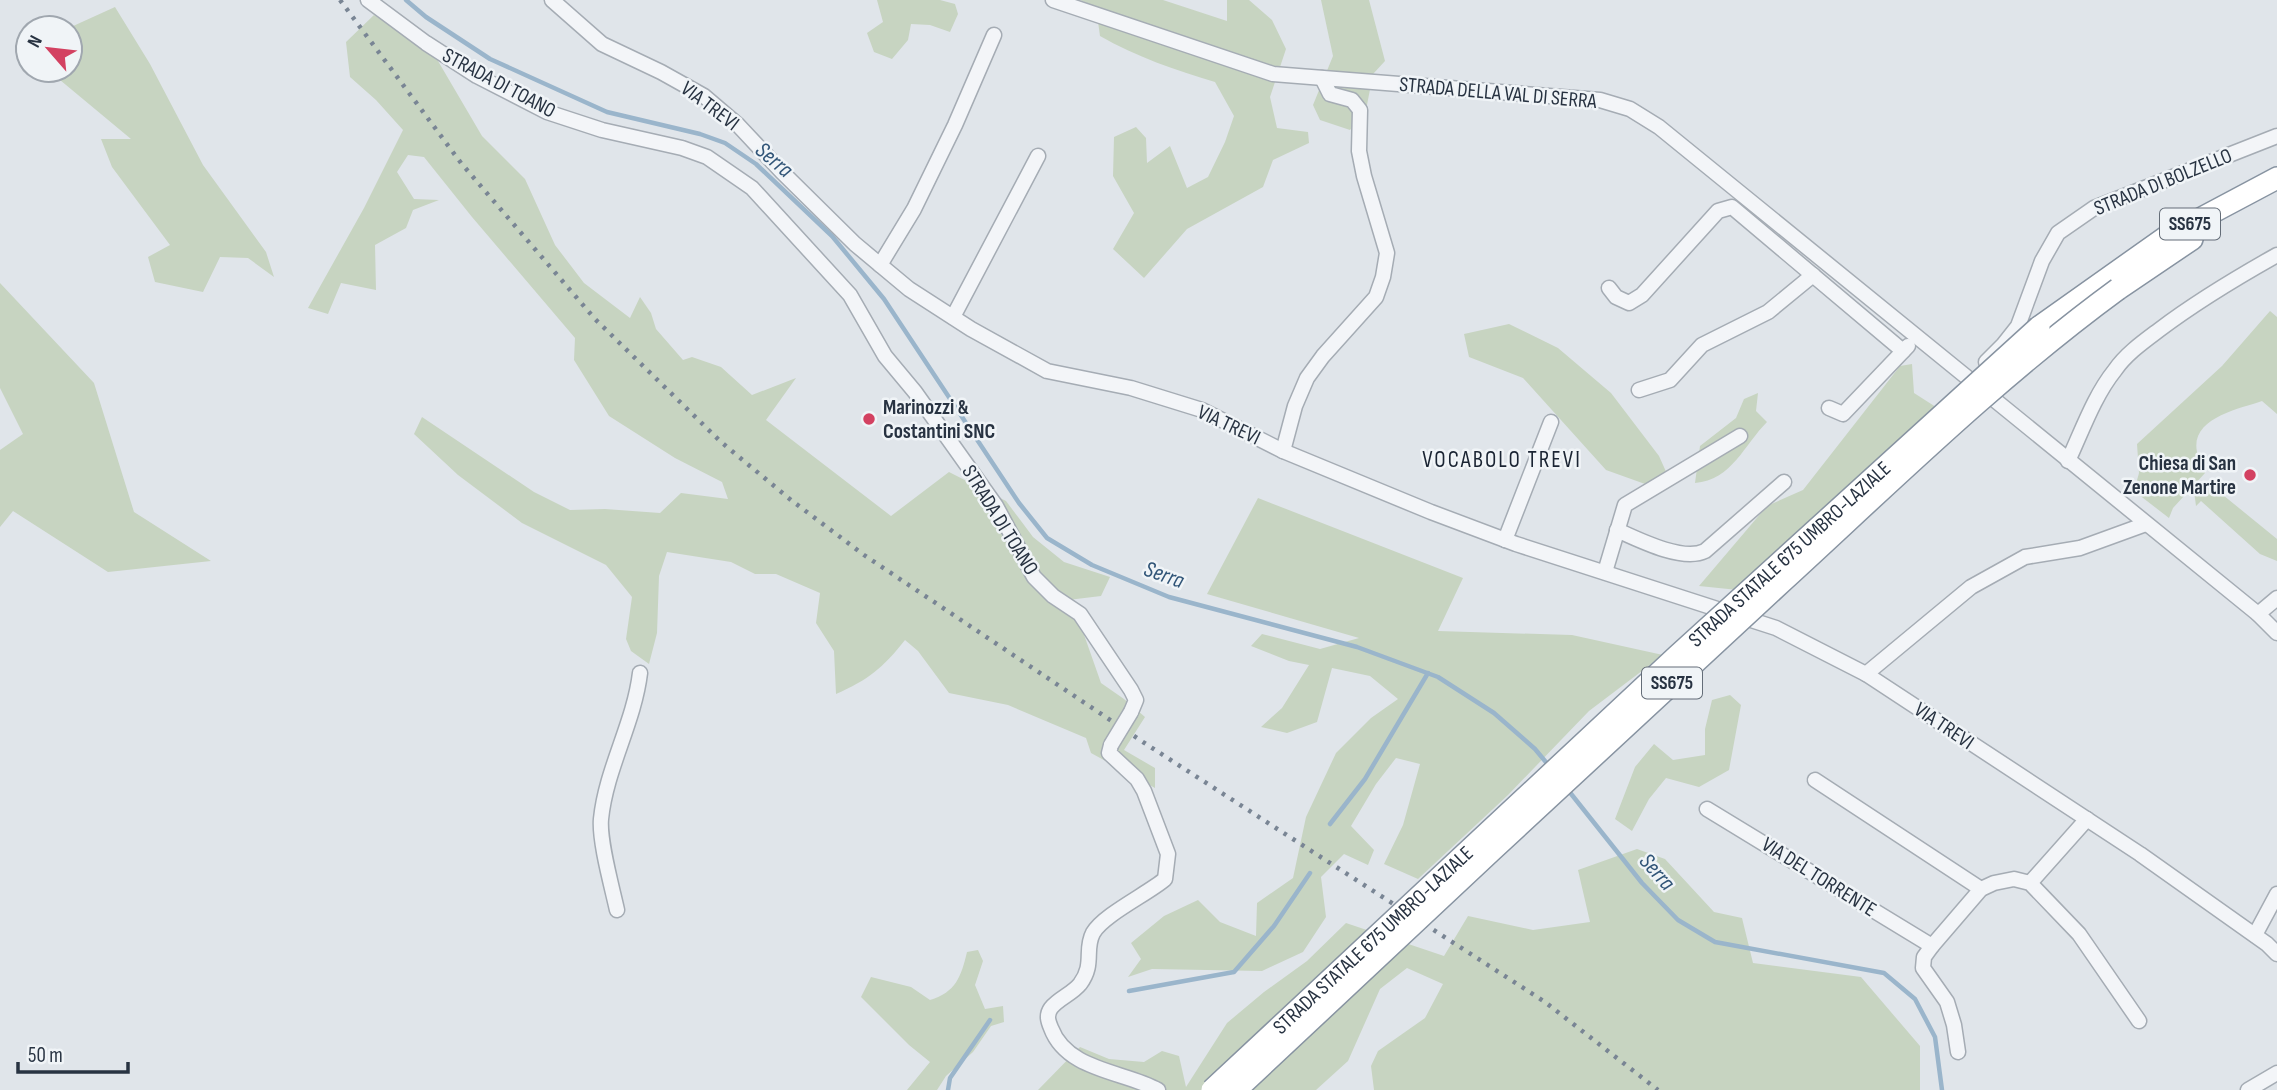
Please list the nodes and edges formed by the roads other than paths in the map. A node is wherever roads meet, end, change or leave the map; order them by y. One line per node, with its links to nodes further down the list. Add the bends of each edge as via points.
1 (368, 0): 48 (street, STRADA DI TOANO, bridge, via 477,76 547,112 707,157 752,188 850,296 885,356 996,506 1034,578 1080,614 1136,700 1109,753 1144,791 1168,854 1165,879 1093,933 1090,966 1081,983 1051,1008 1047,1018 1056,1041 1071,1054 1098,1069)
2 (552, 0): 11 (street, VIA TREVI, via 602,44 704,96)
3 (1054, 0): 5 (street, STRADA DELLA VAL DI SERRA, via 1273,74)
4 (994, 35): 11 (street, via 914,209)
5 (1322, 78): 16 (street, STRADA DELLA VAL DI SERRA, via 1600,100 1630,109 1659,127); 23 (street, via 1330,94 1352,100 1360,110 1359,151 1387,253 1376,297 1307,378)
6 (2277, 136): 18 (street, STRADA DI BOLZELLO, via 2094,208 2058,233 2042,261 2018,326)
7 (1038, 156): 15 (street)
8 (2277, 178): 13 (highway, STRADA STATALE 675 UMBRO-LAZIALE / SS675, via 2166,237)
9 (2277, 192): 13 (highway, STRADA STATALE 675 UMBRO-LAZIALE / SS675)
10 (2277, 256): 24 (street, via 2234,279 2136,348 2100,393)
11 (880, 265): 15 (street, VIA TREVI)
12 (1813, 275): 14 (street, via 1732,207 1718,211 1642,295 1629,303); 17 (street); 19 (street, via 1768,312 1702,345 1670,380)
13 (2113, 283): 49 (highway, STRADA STATALE 675 UMBRO-LAZIALE / SS675, bridge, via 2039,327 1677,656); 50 (highway, STRADA STATALE 675 UMBRO-LAZIALE / SS675, bridge, via 1651,702)
14 (1609, 288)
15 (953, 317): 23 (street, VIA TREVI, via 1047,370 1131,388 1202,410)
16 (1917, 337): 17 (street); 18 (street, STRADA DELLA VAL DI SERRA)
17 (1903, 351): 20 (street, via 1843,414)
18 (1969, 380): 24 (street, STRADA DELLA VAL DI SERRA)
19 (1639, 390)
20 (1829, 408)
21 (1551, 422): 28 (street)
22 (1740, 436): 27 (street, via 1625,505)
23 (1283, 451): 28 (street, VIA TREVI)
24 (2068, 461): 26 (street, STRADA DELLA VAL DI SERRA)
25 (1784, 482): 27 (street, via 1697,555)
26 (2146, 524): 31 (street, STRADA DELLA VAL DI SERRA); 34 (street, via 2080,548 2025,557 1970,587)
27 (1617, 530): 29 (street)
28 (1505, 540): 29 (street, VIA TREVI)
29 (1605, 572): 34 (street, VIA TREVI, via 1776,628)
30 (2277, 598): 31 (street)
31 (2258, 614): 32 (street, STRADA DELLA VAL DI SERRA)
32 (2277, 633)
33 (640, 673): 41 (street, via 601,823)
34 (1866, 674): 37 (street, VIA TREVI)
35 (1815, 780): 39 (street)
36 (1707, 809): 43 (street, VIA DEL TORRENTE)
37 (2087, 819): 38 (street); 42 (street, VIA TREVI)
38 (2030, 883): 39 (street, via 2014,879); 45 (street, via 2079,934)
39 (1981, 889): 43 (street)
40 (2277, 894): 42 (street)
41 (617, 910)
42 (2255, 935): 44 (street, VIA TREVI)
43 (1931, 946): 46 (street, via 1923,968 1947,1002)
44 (2277, 954)
45 (2139, 1021)
46 (1958, 1052)
47 (2277, 1073): 51 (street)
48 (1158, 1090)
49 (1212, 1090)
50 (1236, 1090)
51 (2248, 1090)

